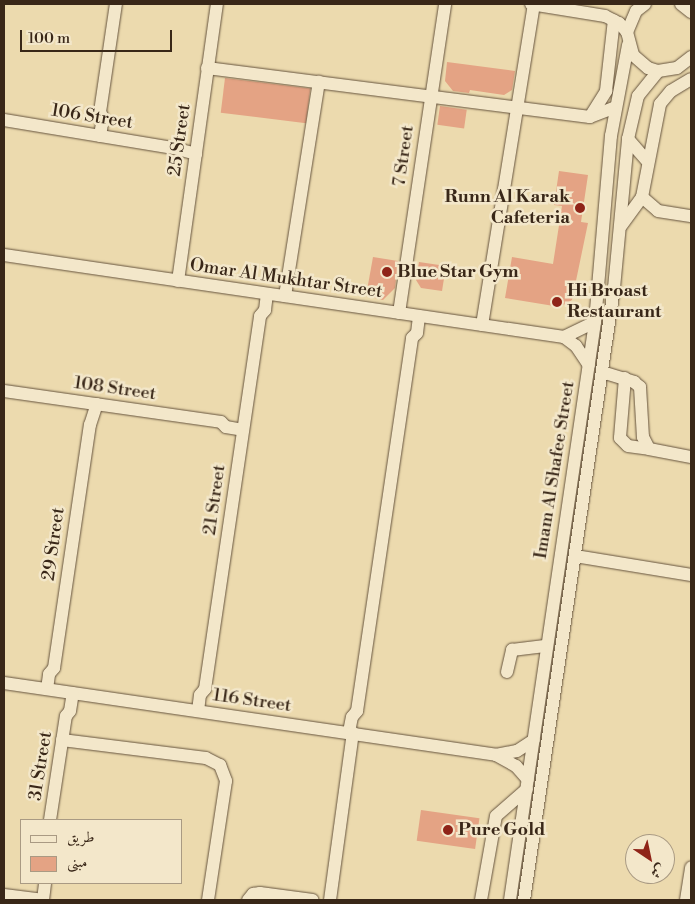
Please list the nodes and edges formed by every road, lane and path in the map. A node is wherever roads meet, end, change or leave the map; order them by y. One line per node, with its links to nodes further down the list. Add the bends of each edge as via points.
1 (116, 4): 21 (street, via 100,112 95,118)
2 (217, 4): 12 (street, 25 Street)
3 (445, 4): 16 (street, 7 Street)
4 (533, 4): 8 (street); 18 (street)
5 (681, 4): 7 (street)
6 (639, 6): 9 (street)
7 (691, 12)
8 (614, 20): 9 (street); 19 (street, via 606,91)
9 (627, 32): 10 (street, Imam Al Shafee Street)
10 (628, 45): 13 (street, via 639,62); 17 (street, Imam Al Shafee Street)
11 (691, 57): 13 (street, via 677,68)
12 (207, 68): 15 (street); 24 (street, 25 Street)
13 (658, 71): 23 (street, Imam Al Shafee Street, via 638,96)
14 (691, 80): 25 (street, via 671,90 660,104)
15 (319, 82): 16 (street); 32 (street)
16 (430, 96): 18 (street); 33 (street, 7 Street)
17 (616, 107): 19 (street); 22 (street, Imam Al Shafee Street)
18 (517, 108): 19 (street); 35 (street)
19 (590, 117): 22 (street, via 600,123)
20 (4, 121): 21 (street, 106 Street)
21 (96, 136): 24 (street, 106 Street, via 174,148 180,144)
22 (610, 136): 34 (street, Imam Al Shafee Street)
23 (628, 139): 25 (street); 28 (street, Imam Al Shafee Street)
24 (197, 150): 30 (street, 25 Street)
25 (648, 162): 26 (street)
26 (642, 197): 27 (street, via 658,211); 28 (street)
27 (691, 216)
28 (621, 226): 38 (street, Imam Al Shafee Street)
29 (4, 255): 30 (street, Omar Al Mukhtar Street)
30 (178, 281): 31 (street, Omar Al Mukhtar Street)
31 (263, 293): 32 (street, Omar Al Mukhtar Street); 42 (street, 21 Street, via 257,310 260,316)
32 (285, 296): 33 (street, Omar Al Mukhtar Street)
33 (409, 314): 35 (street, Omar Al Mukhtar Street); 52 (street, 7 Street, via 412,338 357,711 360,717)
34 (595, 322): 36 (street); 37 (street, Imam Al Shafee Street)
35 (482, 325): 36 (street, Omar Al Mukhtar Street)
36 (564, 337): 37 (street, via 576,346)
37 (589, 365): 47 (street, Imam Al Shafee Street)
38 (602, 372): 39 (street); 45 (street, Imam Al Shafee Street)
39 (625, 378): 43 (street, via 638,384 642,395 643,437); 43 (street, via 620,438 628,446)
40 (4, 391): 41 (street, 108 Street)
41 (93, 404): 42 (street, 108 Street, via 221,422 226,427); 50 (street, 29 Street, via 54,668)
42 (244, 426): 51 (street, 21 Street, via 205,689 208,695)
43 (649, 449): 44 (street)
44 (691, 457)
45 (574, 556): 46 (street); 70 (street, Imam Al Shafee Street)
46 (691, 575)
47 (547, 646): 48 (street, via 512,650); 54 (street, Imam Al Shafee Street)
48 (507, 672)
49 (4, 683): 50 (street, 116 Street)
50 (60, 691): 51 (street, 116 Street); 53 (street, 31 Street, via 70,711 66,716)
51 (202, 711): 52 (street, 116 Street)
52 (354, 733): 55 (street, 116 Street); 67 (street, 7 Street)
53 (62, 740): 57 (street, 31 Street); 64 (street, via 206,758 220,766 226,781)
54 (534, 740): 55 (street, 116 Street, via 518,751); 56 (street, Imam Al Shafee Street)
55 (496, 755): 56 (street, 116 Street, via 516,766)
56 (527, 784): 68 (street, via 496,816); 69 (street, Imam Al Shafee Street)
57 (50, 819)
58 (691, 867): 71 (street)
59 (37, 884): 63 (street)
60 (45, 884): 63 (street)
61 (4, 895): 62 (street)
62 (19, 899): 63 (street)
63 (40, 900)
64 (208, 900)
65 (248, 900): 66 (street, via 253,894 260,893)
66 (313, 900)
67 (330, 900)
68 (481, 900)
69 (510, 900)
70 (524, 900)
71 (686, 900)

